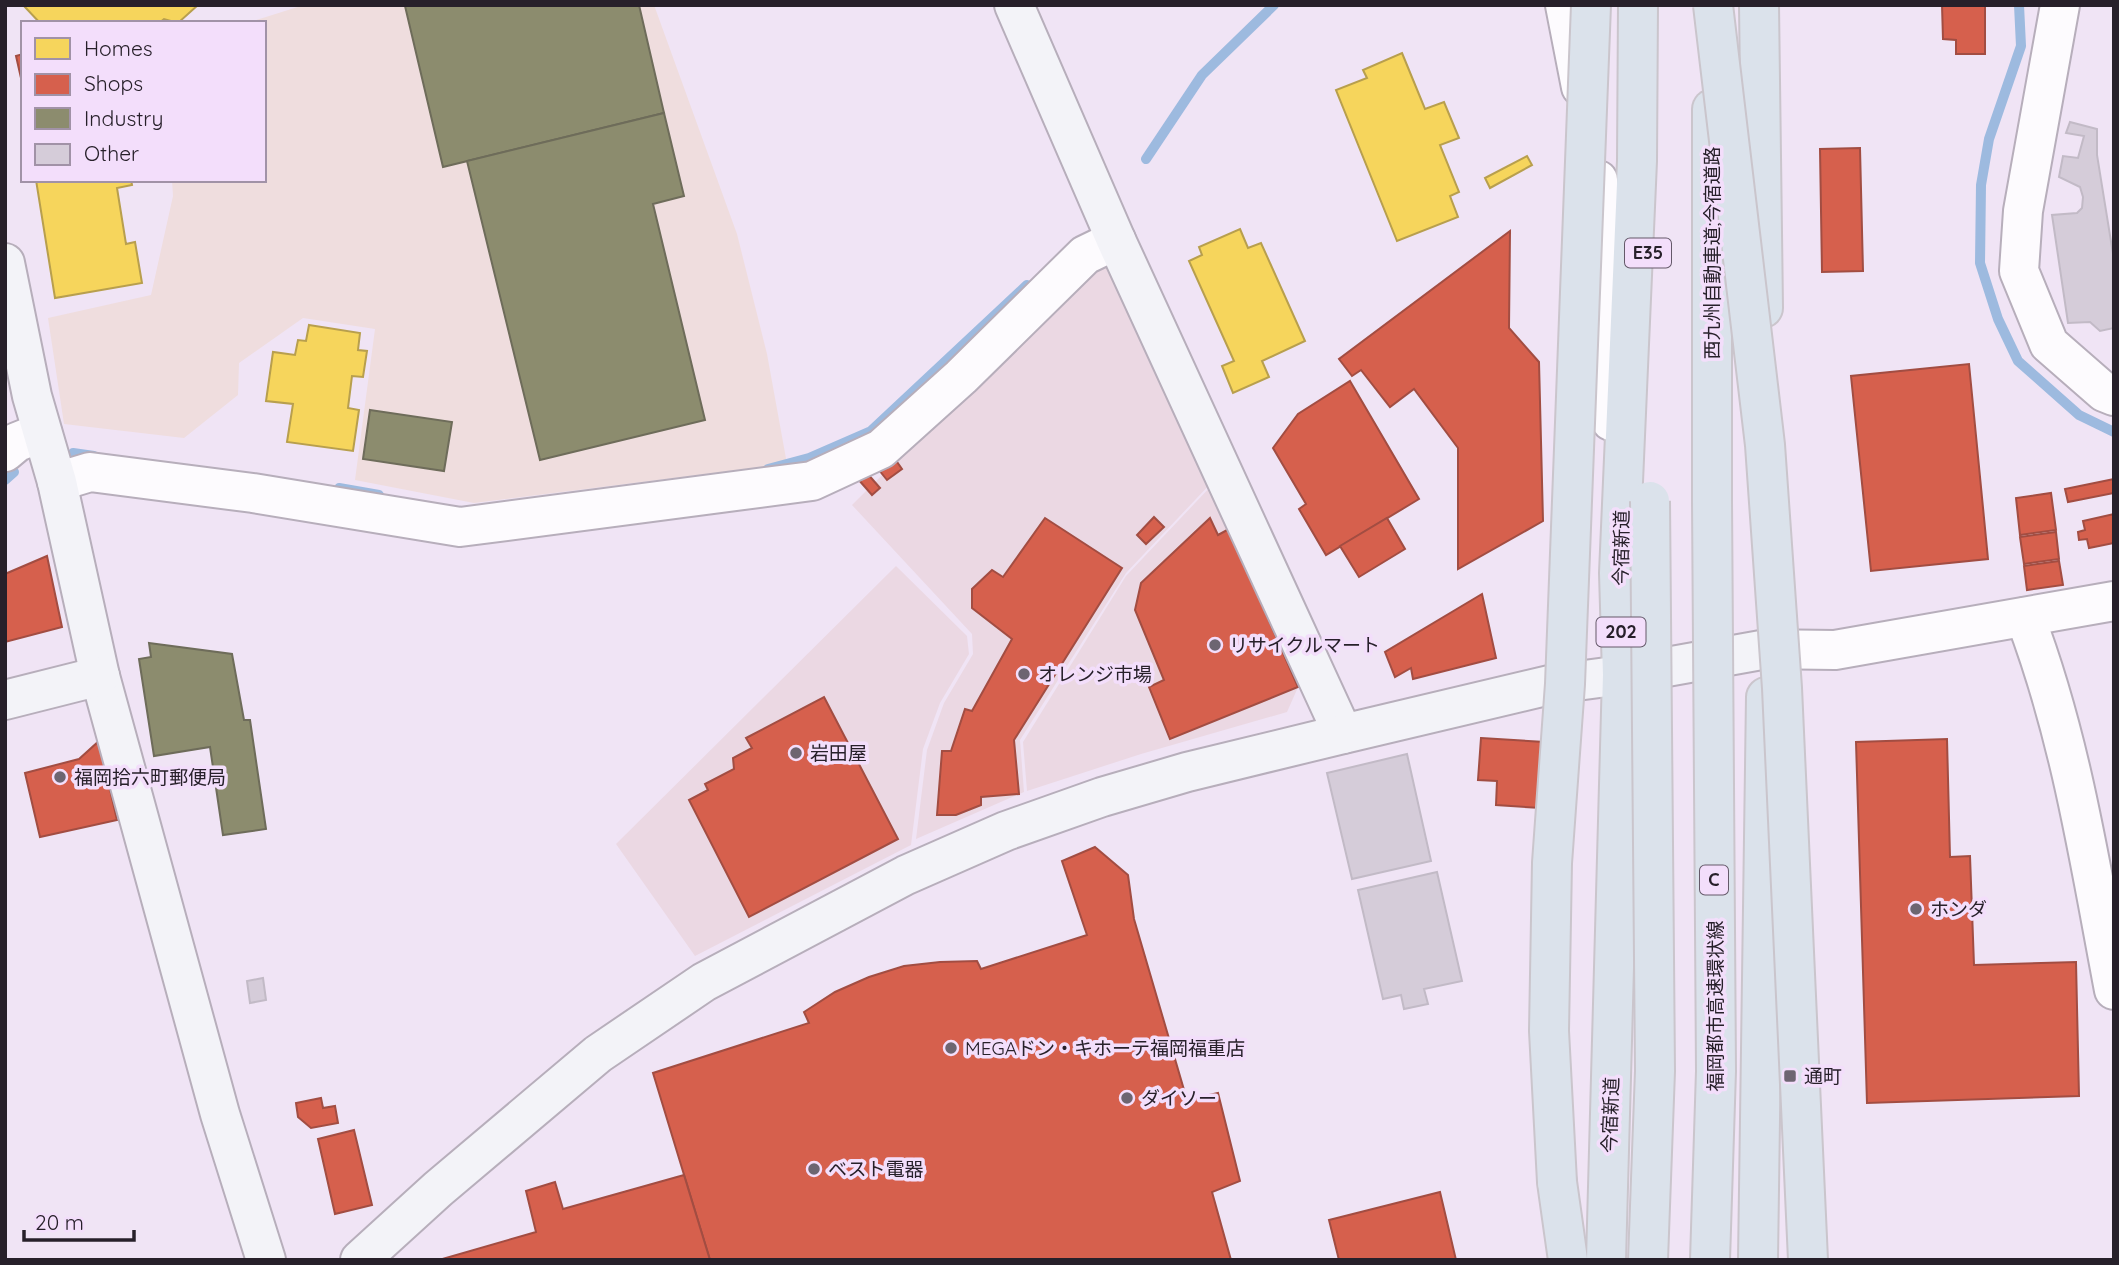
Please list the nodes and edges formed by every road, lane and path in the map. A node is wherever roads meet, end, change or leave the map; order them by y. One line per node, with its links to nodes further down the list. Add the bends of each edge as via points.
1 (1014, 5): 11 (street)
2 (1565, 5): 18 (street, via 1599,186)
3 (1591, 5): 29 (highway, bridge, via 1565,684 1552,863 1549,1031 1558,1182)
4 (1625, 5): 10 (highway)
5 (1638, 5): 10 (highway, 今宿新道 / 202)
6 (1645, 5): 31 (highway, E35, bridge, via 1655,1071)
7 (1712, 5): 17 (highway, 西九州自動車道;今宿道路, bridge); 34 (highway, bridge, via 1765,446 1782,688)
8 (1759, 5): 21 (highway)
9 (2060, 5): 13 (street, via 2023,211 2019,271 2049,344)
10 (1637, 161): 18 (highway, 今宿新道 / 202)
11 (1116, 240): 16 (street, via 1085,255 881,449 812,481 460,527 90,472); 25 (street)
12 (5, 263): 14 (street)
13 (2114, 396)
14 (42, 432): 15 (street); 16 (street)
15 (5, 452)
16 (57, 482): 22 (street)
17 (1712, 501): 32 (highway, 福岡都市高速環状線 / C, bridge, via 1716,1071)
18 (1619, 573): 23 (highway, 今宿新道 / 202)
19 (2114, 601): 20 (street)
20 (2025, 617): 21 (street, via 1835,650); 26 (street, via 2049,681 2076,789)
21 (1767, 649): 23 (street); 33 (highway)
22 (100, 676): 24 (street); 27 (street, via 217,1106)
23 (1622, 676): 25 (street, via 1554,684); 30 (highway, 今宿新道 / 202)
24 (5, 700)
25 (1343, 734): 28 (street, via 1187,772 1006,831 906,875 726,971 598,1054)
26 (2114, 990)
27 (266, 1260)
28 (360, 1260)
29 (1568, 1260)
30 (1606, 1260)
31 (1648, 1260)
32 (1710, 1260)
33 (1758, 1260)
34 (1808, 1260)

